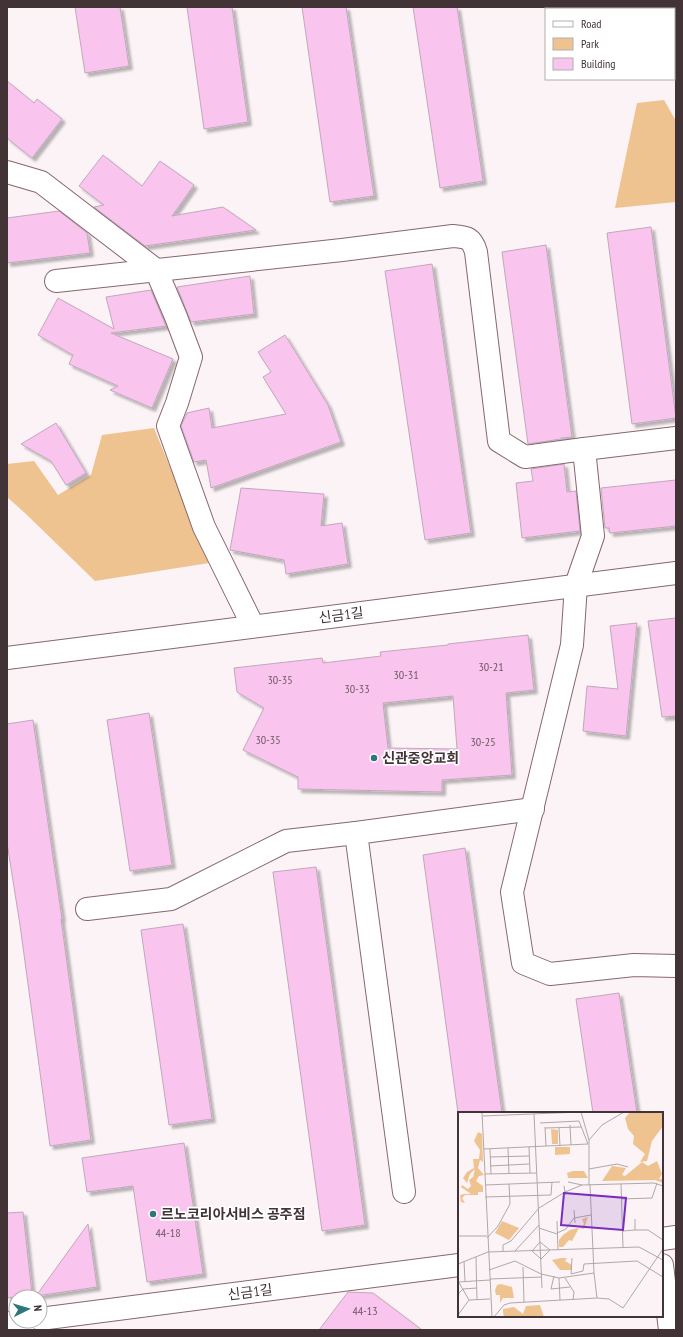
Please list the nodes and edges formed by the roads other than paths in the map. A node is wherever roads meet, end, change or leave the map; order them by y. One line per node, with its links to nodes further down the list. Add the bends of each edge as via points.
1 (7, 172): 2 (street, via 42,182)
2 (156, 270): 3 (street); 5 (street, via 465,236 473,244 476,252 499,440 525,457); 8 (street, via 191,358 168,426 204,527)
3 (56, 281)
4 (676, 438): 5 (street)
5 (584, 449): 7 (street, via 593,536)
6 (676, 573): 7 (street, 신금1길)
7 (576, 586): 8 (street, 신금1길); 10 (street, via 572,645)
8 (253, 626): 9 (street, 신금1길)
9 (7, 658)
10 (532, 809): 11 (street); 13 (street, via 512,892 523,962 550,974 634,965)
11 (356, 833): 12 (street, via 286,841 171,899); 14 (street)
12 (87, 909)
13 (676, 966)
14 (404, 1192)
15 (676, 1237): 16 (street)
16 (663, 1239)
17 (458, 1265): 19 (street, 신금1길)
18 (663, 1273): 20 (street)
19 (48, 1318)
20 (670, 1330)

